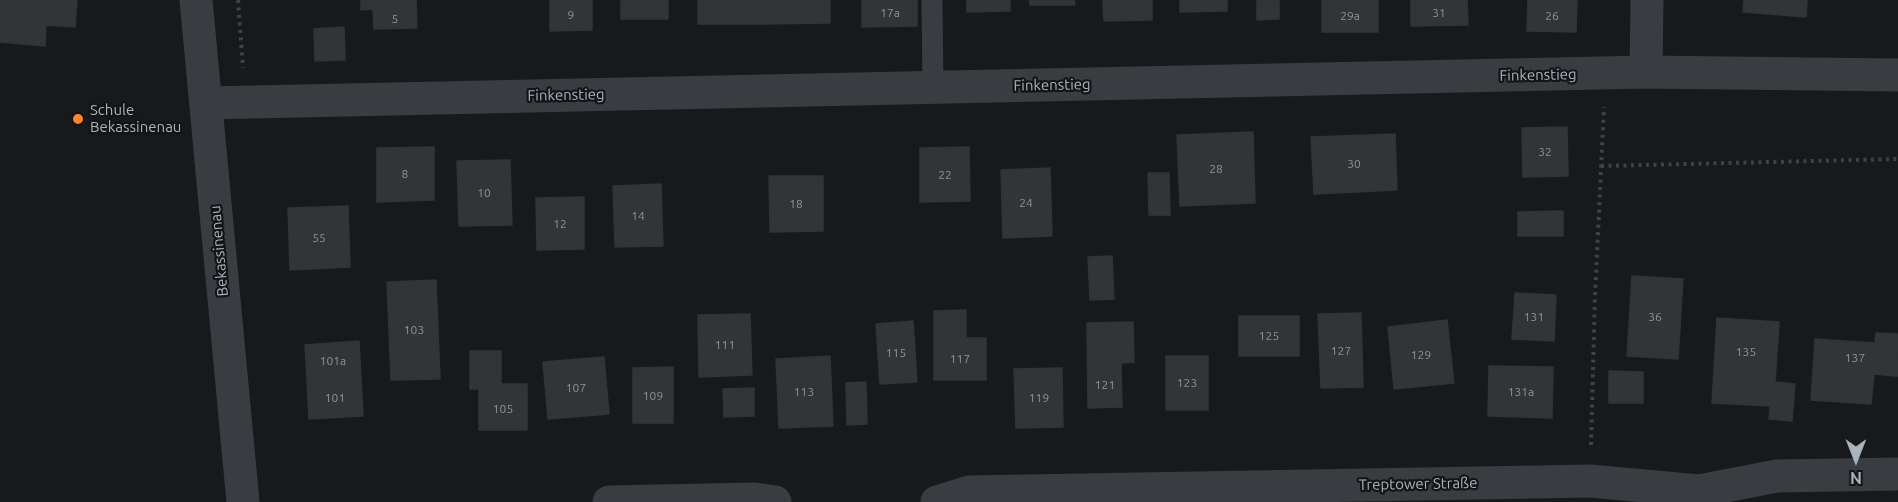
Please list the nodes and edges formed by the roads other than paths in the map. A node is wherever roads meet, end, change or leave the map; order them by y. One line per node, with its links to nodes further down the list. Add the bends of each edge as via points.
1 (196, 0): 7 (street, Bekassinenau)
2 (1647, 0): 4 (street)
3 (932, 1): 6 (lane)
4 (1646, 72): 5 (street, Finkenstieg); 6 (street, Finkenstieg)
5 (1898, 75)
6 (933, 88): 7 (street, Finkenstieg)
7 (206, 103): 10 (street, Bekassinenau)
8 (1898, 474): 9 (street, Treptower Straße, via 1777,476 1698,491 1590,481)
9 (1072, 496): 13 (street, Treptower Straße, via 969,492)
10 (243, 502)
11 (609, 502): 12 (street)
12 (775, 502)
13 (937, 502)

